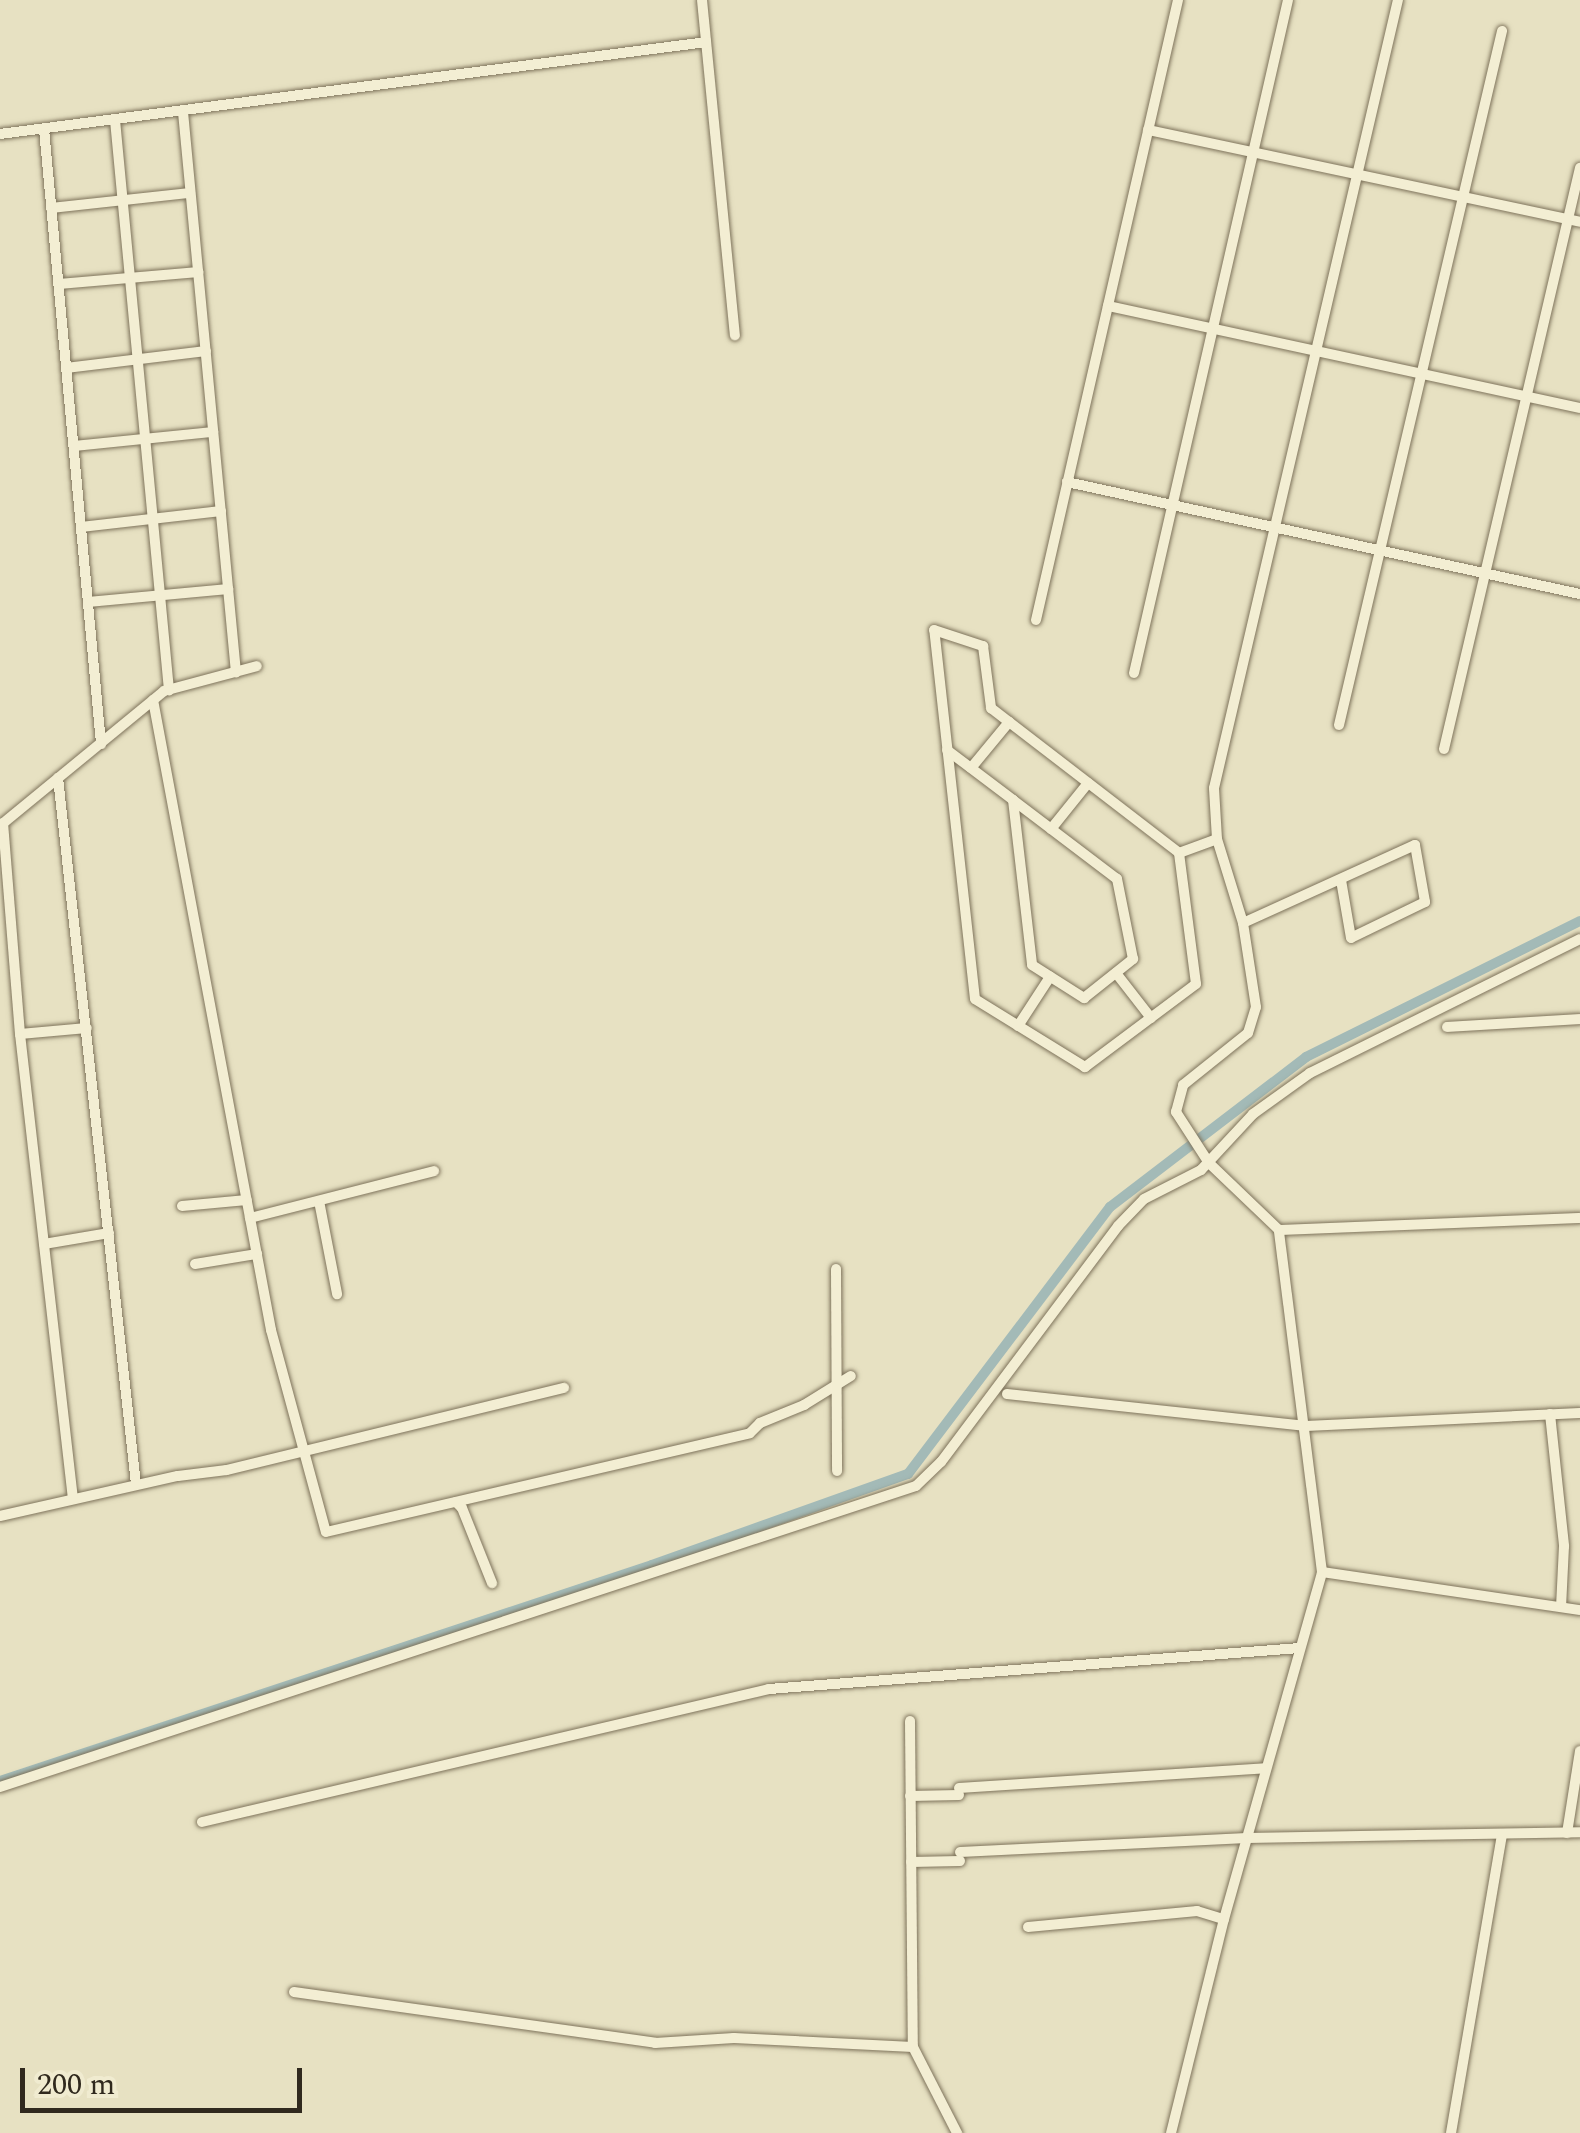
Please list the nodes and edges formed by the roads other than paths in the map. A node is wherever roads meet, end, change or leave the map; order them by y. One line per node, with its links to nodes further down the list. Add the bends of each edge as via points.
1 (702, 0): 6 (street)
2 (1178, 0): 10 (street)
3 (1288, 0): 12 (street)
4 (1398, 0): 14 (street)
5 (1502, 31): 16 (street)
6 (706, 42): 7 (street); 25 (street)
7 (182, 112): 8 (street); 15 (street)
8 (115, 120): 9 (street); 17 (street)
9 (44, 128): 11 (street); 18 (street)
10 (1148, 130): 12 (street); 23 (street)
11 (0, 134)
12 (1254, 153): 14 (street); 24 (street)
13 (1580, 168): 19 (street)
14 (1358, 175): 16 (street); 27 (street)
15 (190, 193): 17 (street); 20 (street)
16 (1463, 197): 19 (street); 30 (street)
17 (122, 200): 18 (street); 21 (street)
18 (51, 208): 22 (street)
19 (1574, 221): 31 (street)
20 (198, 272): 21 (street); 26 (street)
21 (130, 279): 22 (street); 28 (street)
22 (60, 284): 29 (street)
23 (1108, 306): 24 (street); 36 (street)
24 (1213, 328): 27 (street); 37 (street)
25 (735, 335)
26 (206, 351): 28 (street); 33 (street)
27 (1316, 351): 30 (street); 41 (street)
28 (138, 361): 29 (street); 34 (street)
29 (66, 368): 35 (street)
30 (1422, 374): 31 (street); 42 (street)
31 (1526, 396): 32 (street); 43 (street)
32 (1580, 408)
33 (213, 432): 34 (street); 38 (street)
34 (146, 439): 35 (street); 39 (street)
35 (74, 446): 40 (street)
36 (1067, 482): 37 (street); 48 (street)
37 (1173, 505): 41 (street); 51 (street)
38 (221, 511): 39 (street); 44 (street)
39 (152, 518): 40 (street); 46 (street)
40 (82, 528): 47 (street)
41 (1275, 528): 42 (street); 65 (street, via 1214,788)
42 (1380, 550): 43 (street); 55 (street)
43 (1485, 573): 45 (street); 57 (street)
44 (228, 590): 46 (street); 50 (street)
45 (1580, 594)
46 (159, 596): 47 (street); 52 (street)
47 (88, 602): 56 (street)
48 (1036, 620)
49 (258, 666): 50 (street)
50 (236, 673): 52 (street)
51 (1134, 674)
52 (169, 690): 53 (street)
53 (152, 700): 56 (street); 80 (street)
54 (1009, 722): 58 (street, via 991,708 983,646 934,630); 59 (street); 61 (street)
55 (1339, 725)
56 (100, 744): 60 (street)
57 (1444, 749)
58 (947, 750): 59 (street); 74 (street, via 975,999)
59 (971, 768): 62 (street)
60 (58, 778): 63 (street); 76 (street)
61 (1088, 783): 64 (street); 66 (street)
62 (1013, 800): 64 (street); 71 (street, via 1032,965)
63 (1, 824): 77 (street)
64 (1051, 828): 70 (street, via 1118,879 1133,960)
65 (1217, 839): 66 (street); 68 (street)
66 (1178, 853): 72 (street, via 1196,984)
67 (1341, 880): 67 (street, via 1415,844 1425,902 1351,938); 68 (street)
68 (1244, 923): 78 (street, via 1254,1020 1238,1042 1183,1084 1175,1102)
69 (1580, 939): 78 (street, via 1310,1073)
70 (1116, 973): 71 (street, via 1084,998); 72 (street)
71 (1050, 976): 74 (street)
72 (1151, 1018): 74 (street, via 1085,1067)
73 (1580, 1019): 75 (street)
74 (1018, 1026)
75 (1446, 1027)
76 (86, 1028): 77 (street); 86 (street)
77 (20, 1034): 87 (street)
78 (1208, 1158): 85 (street); 113 (street, via 1130,1211 942,1462 916,1486)
79 (434, 1171): 81 (street)
80 (247, 1200): 82 (street); 83 (street)
81 (318, 1200): 83 (street); 91 (street)
82 (182, 1206)
83 (250, 1218): 88 (street)
84 (1580, 1218): 85 (street)
85 (1279, 1230): 98 (street)
86 (109, 1234): 87 (street); 101 (street)
87 (44, 1244): 102 (street)
88 (257, 1254): 89 (street); 99 (street)
89 (195, 1264)
90 (836, 1269): 93 (street)
91 (337, 1294)
92 (851, 1376): 93 (street)
93 (836, 1386): 100 (street); 103 (street, via 750,1433)
94 (564, 1388): 99 (street)
95 (1007, 1394): 98 (street)
96 (1580, 1413): 97 (street)
97 (1550, 1414): 98 (street); 107 (street, via 1564,1546)
98 (1306, 1426): 105 (street)
99 (305, 1452): 101 (street); 103 (street, via 326,1532)
100 (836, 1471)
101 (136, 1485): 102 (street)
102 (74, 1500): 104 (street)
103 (456, 1502): 106 (street)
104 (0, 1516)
105 (1322, 1572): 107 (street); 109 (street)
106 (492, 1583)
107 (1561, 1607): 108 (street)
108 (1580, 1610)
109 (1299, 1648): 112 (street); 115 (street, via 769,1689)
110 (910, 1721): 114 (street)
111 (1580, 1751): 117 (street)
112 (1265, 1768): 114 (street); 119 (street)
113 (0, 1788)
114 (910, 1796): 120 (street)
115 (202, 1822)
116 (1580, 1832): 117 (street)
117 (1566, 1833): 118 (street)
118 (1502, 1834): 119 (street); 127 (street)
119 (1247, 1838): 120 (street); 121 (street)
120 (911, 1862): 124 (street)
121 (1224, 1919): 122 (street, via 1198,1912); 126 (street)
122 (1028, 1927)
123 (294, 1992): 124 (street, via 655,2043 734,2038)
124 (912, 2048): 125 (street)
125 (956, 2133)
126 (1171, 2133)
127 (1451, 2133)

